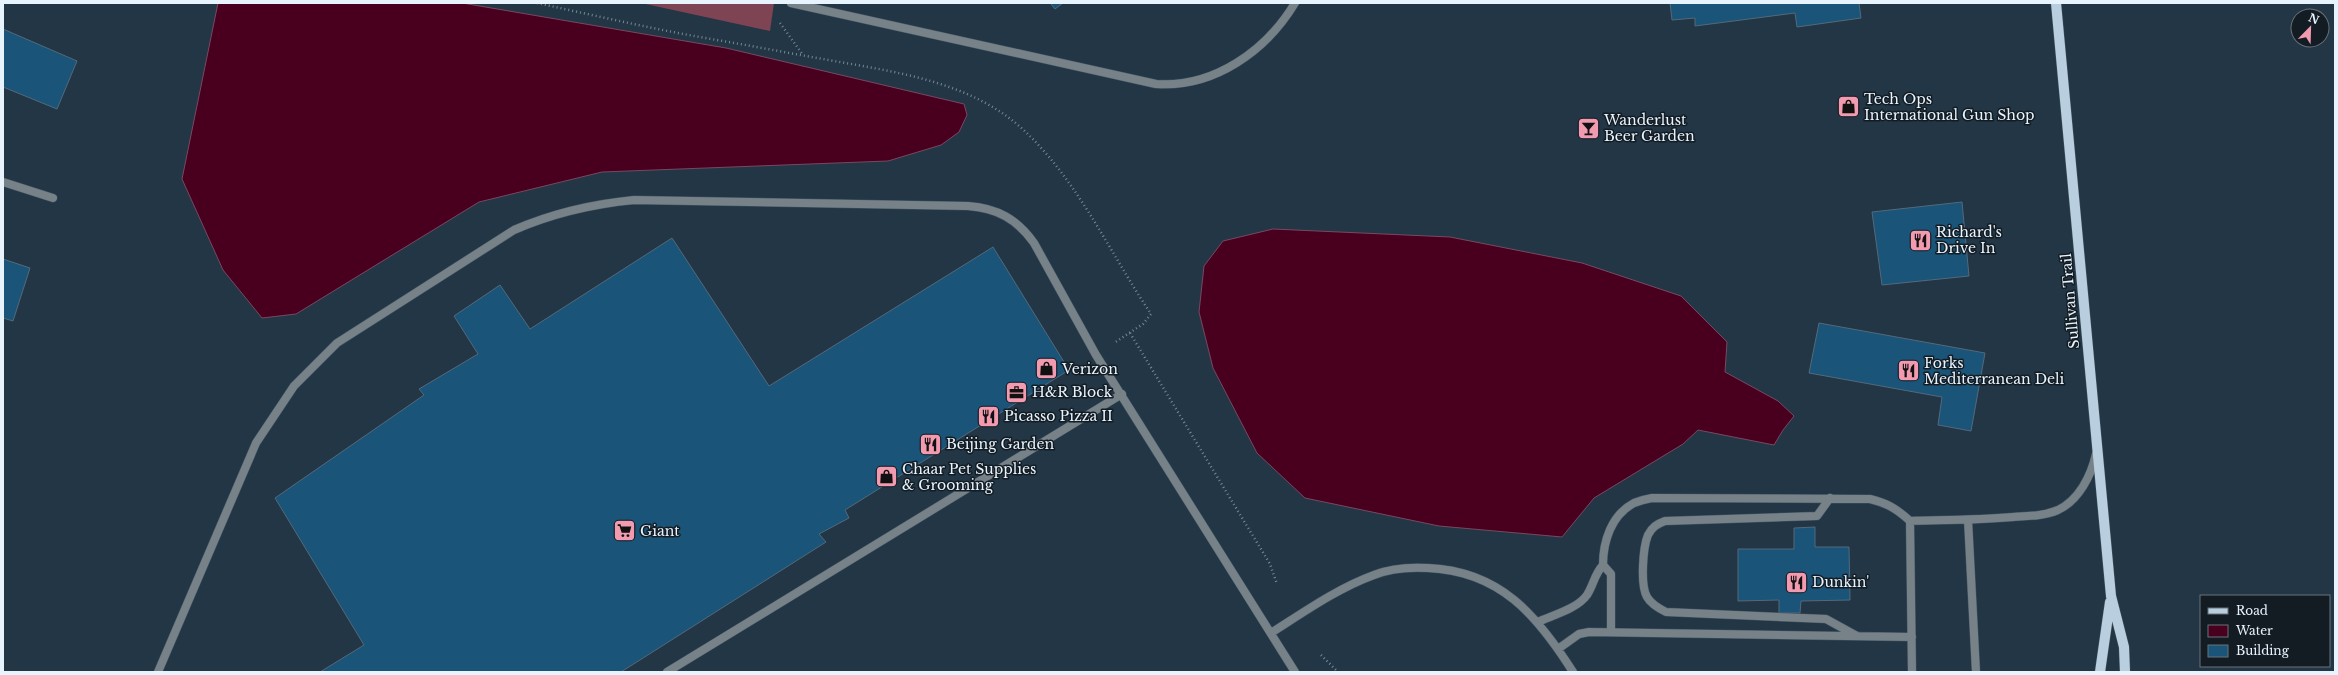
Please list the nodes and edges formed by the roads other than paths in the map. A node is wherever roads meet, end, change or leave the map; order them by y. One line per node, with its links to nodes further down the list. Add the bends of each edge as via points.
1 (791, 3): 4 (street)
2 (1295, 3): 4 (street, via 1284,22 1252,54 1212,75 1174,85 1156,84)
3 (2056, 3): 8 (main road, Sullivan Trail)
4 (802, 4)
5 (3, 182): 6 (street)
6 (53, 198)
7 (1122, 394): 16 (street); 20 (street, via 1096,355 1026,231 1011,218 981,207 634,200 608,202 539,219 514,230 337,343 294,386 256,443); 21 (street)
8 (2098, 448): 10 (street, via 2094,465 2081,490 2059,509 2044,514); 13 (main road, Sullivan Trail)
9 (1830, 498): 11 (street, via 1870,499 1885,503 1899,510); 12 (street, via 1652,498 1633,504 1619,516 1605,541); 17 (street, via 1817,516 1665,521 1655,526 1648,535 1643,584 1646,596 1654,606 1666,612 1826,619)
10 (1968, 520): 11 (street); 25 (street)
11 (1910, 521): 18 (street)
12 (1603, 565): 14 (street, via 1595,574 1586,596 1571,607); 15 (street, via 1611,574)
13 (2111, 596): 26 (main road, Sullivan Trail); 27 (main road, Sullivan Trail, via 2124,647)
14 (1538, 622): 16 (street, via 1507,592 1480,578 1439,568 1405,568 1375,574 1356,583); 19 (street)
15 (1610, 632): 17 (street); 19 (street, via 1579,634)
16 (1271, 633): 22 (street)
17 (1857, 636): 18 (street)
18 (1912, 637): 24 (street)
19 (1558, 649): 23 (street)
20 (158, 672)
21 (667, 672)
22 (1295, 672)
23 (1573, 672)
24 (1912, 672)
25 (1976, 672)
26 (2100, 672)
27 (2125, 672)

